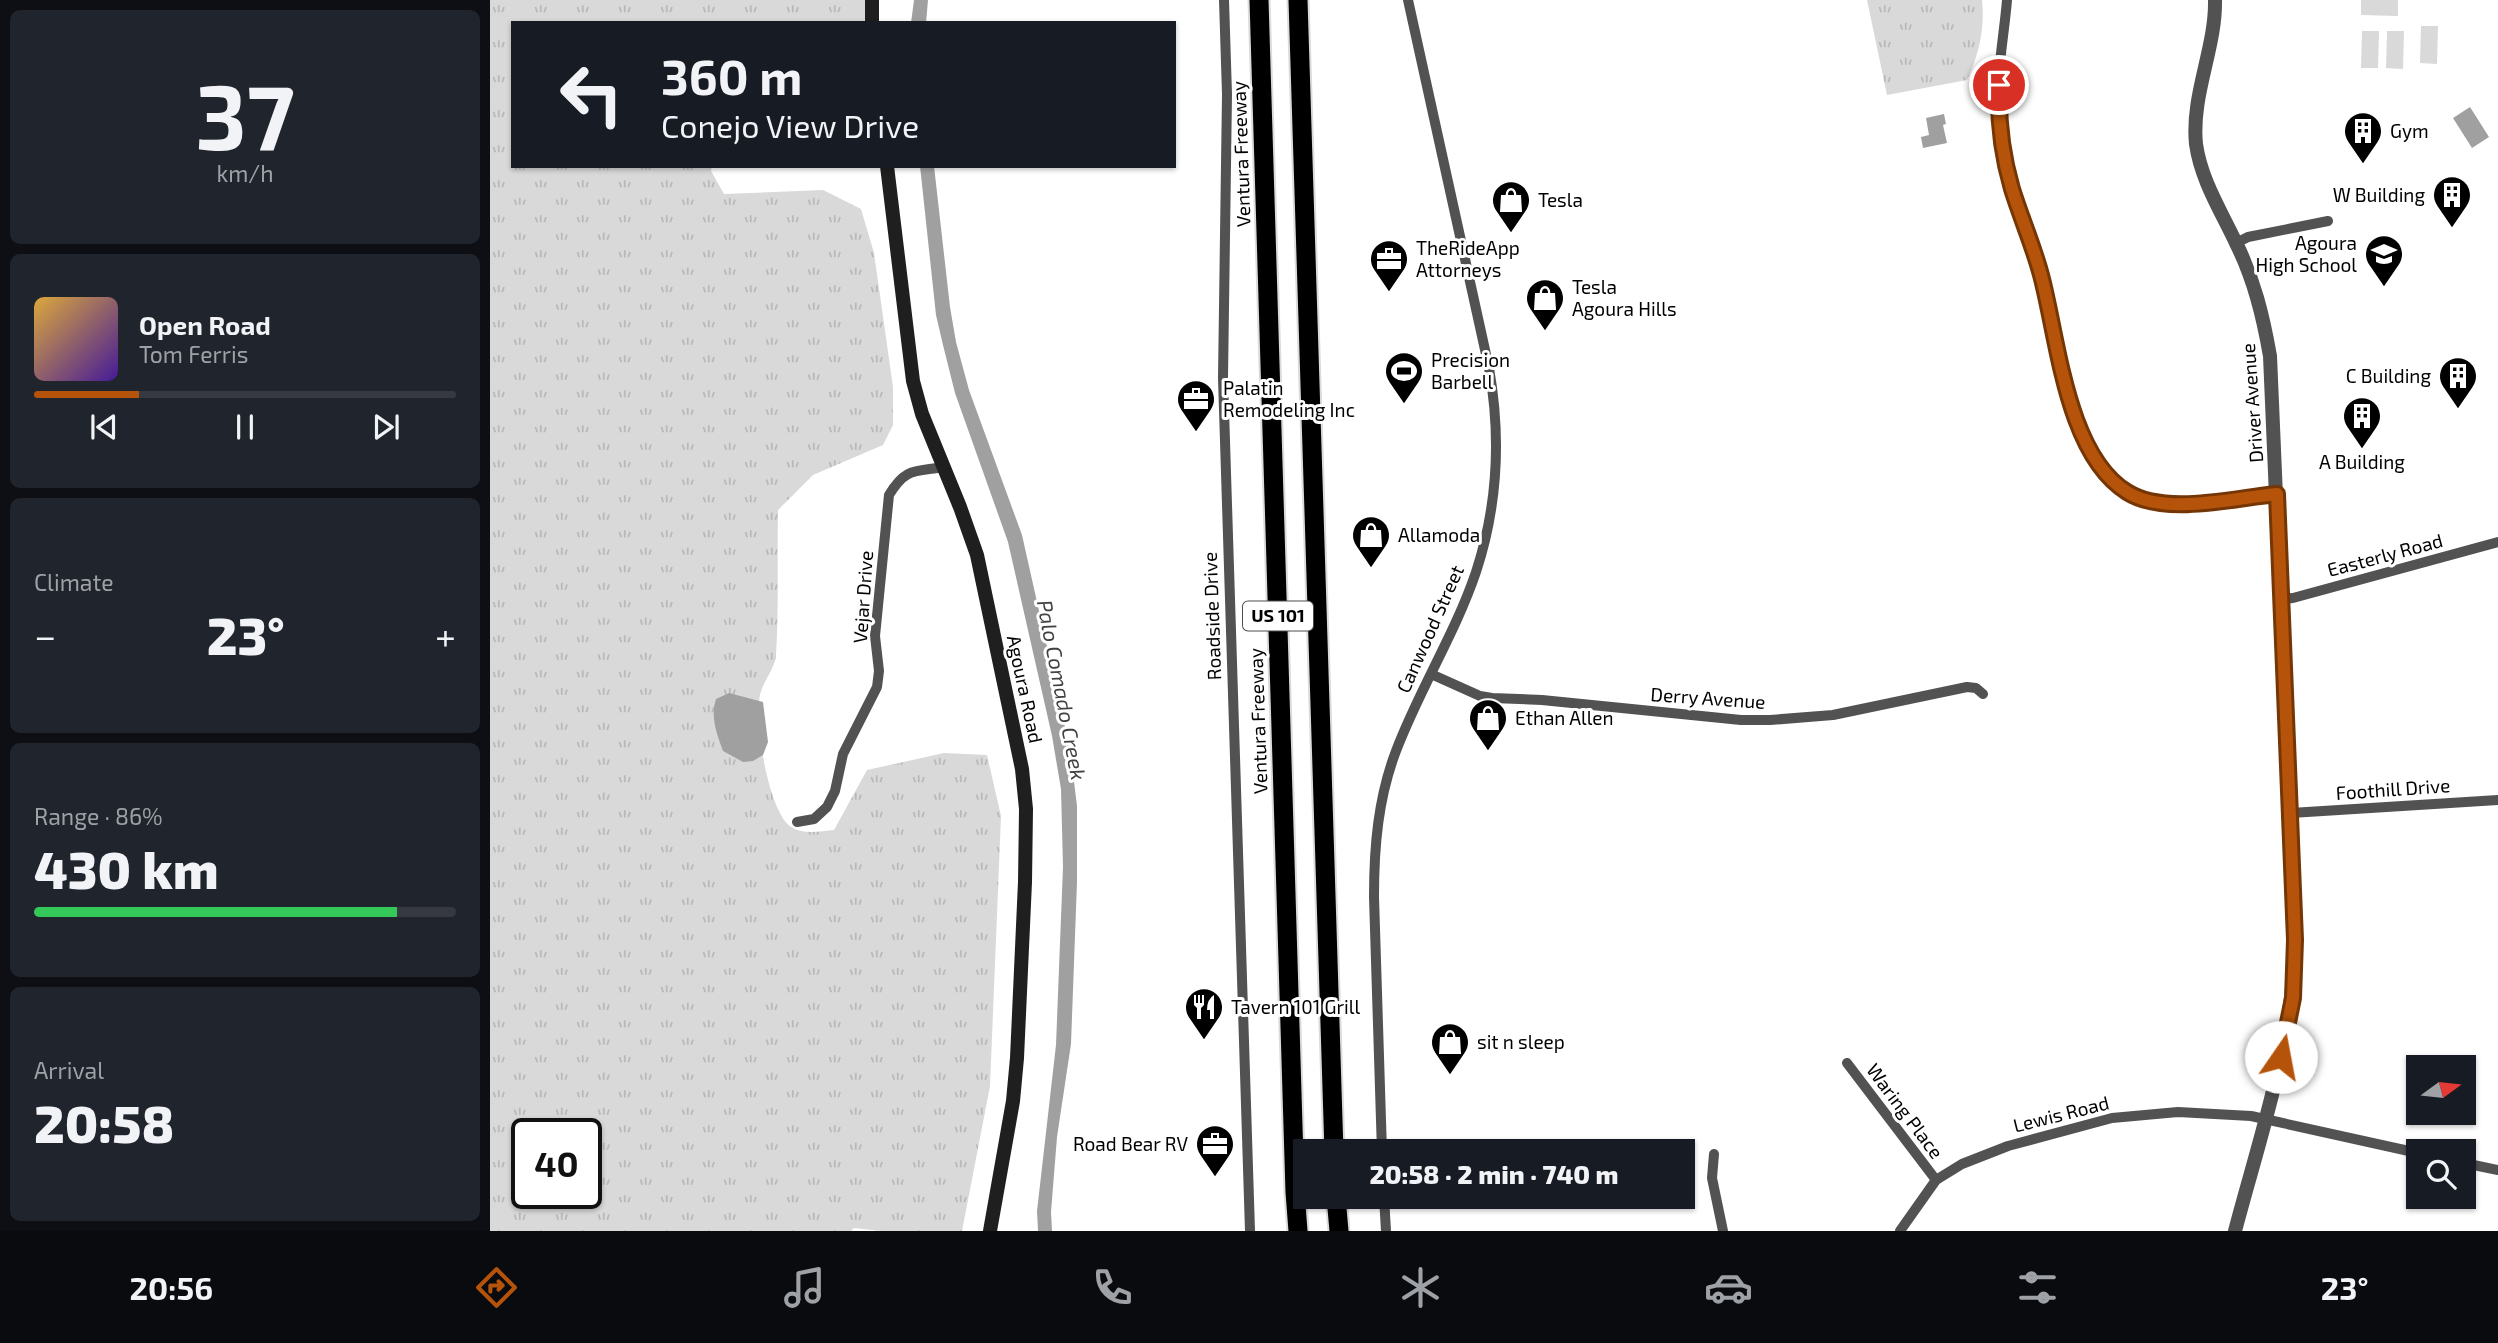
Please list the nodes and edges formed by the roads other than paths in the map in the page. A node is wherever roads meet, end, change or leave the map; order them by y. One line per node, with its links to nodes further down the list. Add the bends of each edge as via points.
1 (872, 0): 8 (main road)
2 (1224, 0): 33 (street, Roadside Drive, via 1223,379)
3 (1259, 0): 34 (highway, Ventura Freeway / US 101)
4 (1298, 0): 23 (highway, US 101)
5 (1408, 0): 16 (street, Canwood Street, via 1483,340 1497,427 1486,536 1466,599)
6 (2007, 0): 13 (street, via 1998,108 2004,159 2042,276 2064,383 2095,458 2111,479 2147,501 2168,505)
7 (2215, 0): 11 (street, Driver Avenue, via 2196,111 2196,144 2213,199)
8 (872, 21)
9 (887, 168): 12 (main road, Agoura Road, via 912,381)
10 (2328, 221): 11 (street)
11 (2236, 243): 13 (street, Driver Avenue, via 2252,280 2270,356)
12 (944, 467): 20 (street, Vejar Drive, via 910,472 889,495 874,636 877,687 843,754 827,807 814,819); 32 (main road, Agoura Road, via 977,555 1022,769 1026,809 1017,1058)
13 (2277, 494): 15 (street, Driver Avenue)
14 (2498, 542): 15 (street, Easterly Road)
15 (2282, 599): 19 (street, Driver Avenue)
16 (1431, 674): 17 (street, Derry Avenue, via 1492,698 1741,720 1833,715 1966,687); 24 (street, Canwood Street, via 1395,753 1375,843)
17 (1983, 694)
18 (2498, 800): 19 (street, Foothill Drive)
19 (2291, 813): 22 (street, Driver Avenue, via 2295,979)
20 (797, 822)
21 (1847, 1063): 29 (street, Waring Place)
22 (2264, 1119): 25 (street, Lewis Road); 29 (street, Lewis Road, via 2178,1112 2112,1118 1991,1152); 39 (street, Driver Avenue)
23 (1334, 1139)
24 (1382, 1139)
25 (2406, 1150)
26 (1714, 1154): 37 (street, via 1712,1178)
27 (2476, 1165): 28 (street)
28 (2498, 1170)
29 (1936, 1180): 38 (street, Lewis Road)
30 (1337, 1209): 35 (highway)
31 (1385, 1209): 36 (street)
32 (990, 1231)
33 (1250, 1231)
34 (1298, 1231)
35 (1339, 1231)
36 (1386, 1231)
37 (1723, 1231)
38 (1900, 1231)
39 (2235, 1231)

